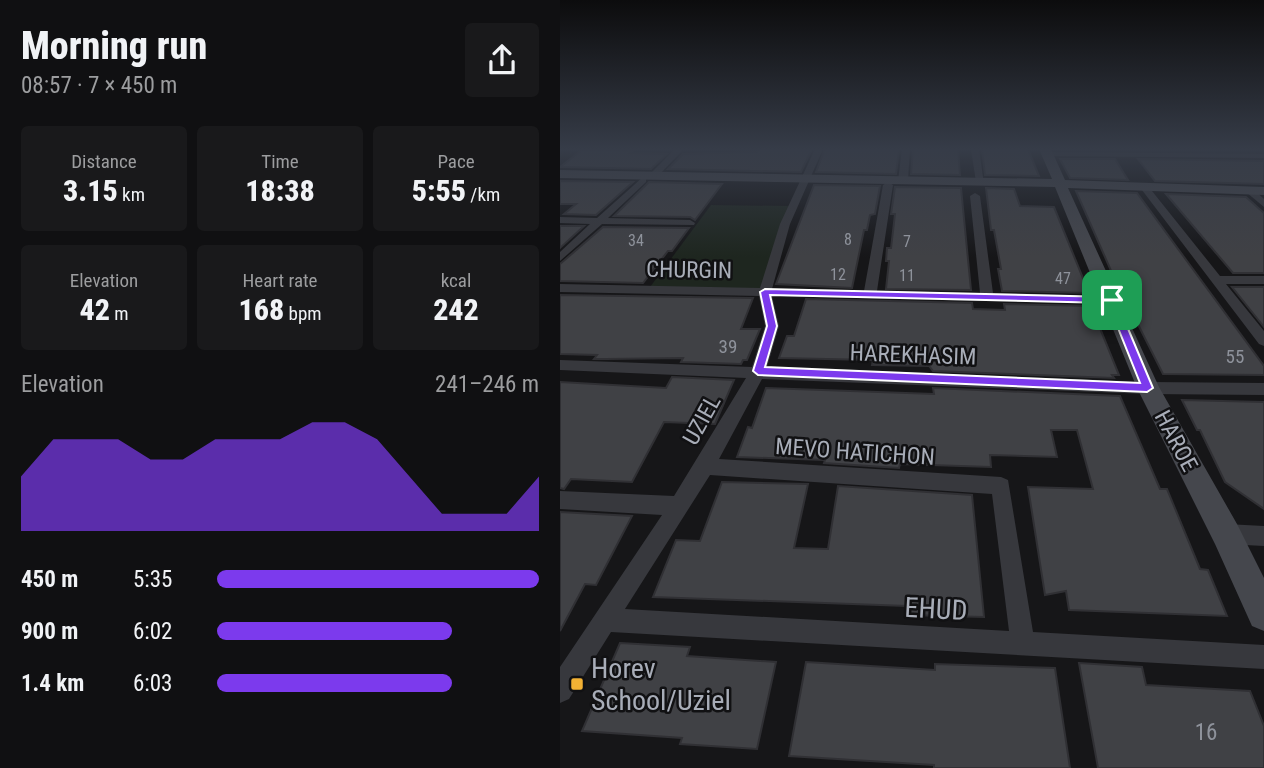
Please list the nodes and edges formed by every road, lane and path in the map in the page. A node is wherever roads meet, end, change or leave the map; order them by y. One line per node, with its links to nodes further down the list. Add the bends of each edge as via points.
1 (639, 185): 13 (street)
2 (803, 185): 19 (street, UZIEL, via 785,224)
3 (885, 185): 4 (street)
4 (888, 185): 6 (street); 20 (street)
5 (1038, 185): 6 (street)
6 (1061, 186): 7 (street); 22 (street, HAROE)
7 (1145, 188): 8 (street); 16 (street)
8 (1249, 190): 9 (street); 11 (street)
9 (1264, 191)
10 (975, 196): 21 (street)
11 (1264, 204)
12 (560, 220): 13 (street)
13 (598, 221): 14 (street); 15 (street)
14 (690, 223)
15 (560, 258)
16 (1216, 279): 17 (street); 23 (street)
17 (1264, 280)
18 (560, 288): 19 (street, CHURGIN)
19 (765, 292): 20 (street, CHURGIN); 25 (street, UZIEL, via 772,326)
20 (870, 295): 21 (street, CHURGIN)
21 (987, 298): 22 (street, CHURGIN)
22 (1112, 300): 26 (street, HAROE)
23 (1264, 341)
24 (560, 365): 25 (street, HAREKHASIM)
25 (758, 371): 26 (street, HAREKHASIM); 28 (street, UZIEL)
26 (1147, 388): 27 (street, HAREKHASIM); 31 (street, HAROE)
27 (1264, 389)
28 (705, 466): 30 (street, UZIEL); 35 (street, MEVO HATICHON, via 1001,486)
29 (560, 500): 30 (street)
30 (677, 506): 34 (street, UZIEL)
31 (1226, 534): 32 (street); 33 (street, HAROE)
32 (1264, 536)
33 (1264, 614)
34 (605, 620): 35 (street, EHUD); 37 (street, UZIEL)
35 (1023, 643): 36 (street, EHUD)
36 (1264, 657)
37 (560, 690)

